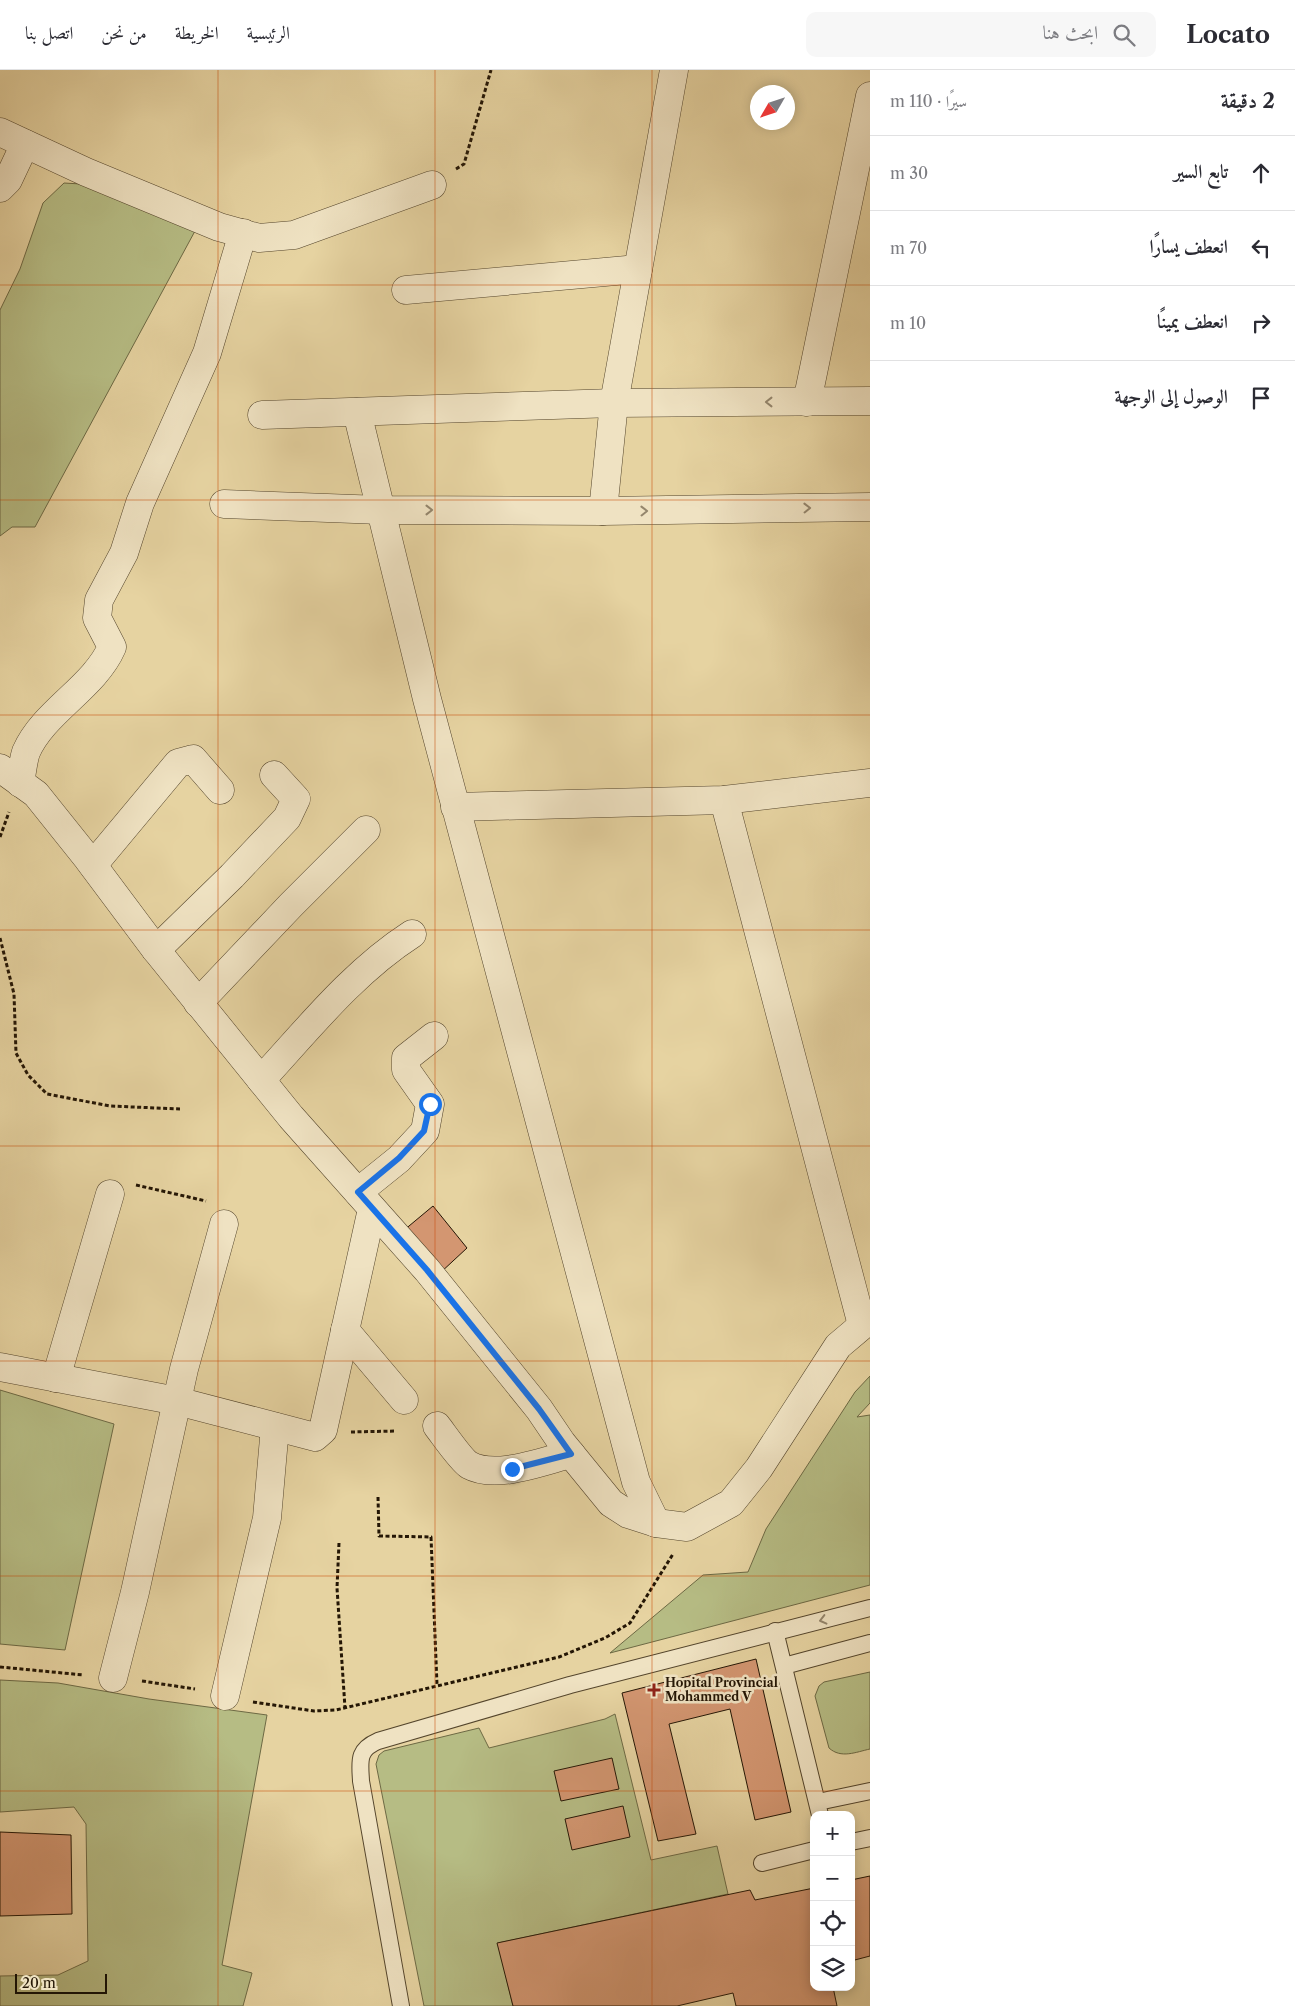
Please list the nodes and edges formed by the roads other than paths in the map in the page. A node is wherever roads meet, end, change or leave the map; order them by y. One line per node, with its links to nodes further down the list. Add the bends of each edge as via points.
1 (674, 70): 9 (street)
2 (870, 96): 5 (street)
3 (0, 132): 4 (street)
4 (24, 144): 7 (street, via 8,180); 8 (street, via 219,227)
5 (862, 170): 12 (street)
6 (432, 185): 8 (street, via 294,235 259,238)
7 (0, 188)
8 (243, 233): 20 (street, via 207,353 140,503 124,553 99,600 97,618 112,647 105,663 42,729)
9 (638, 269): 10 (street); 13 (street)
10 (406, 290)
11 (870, 401): 12 (street)
12 (807, 402): 13 (street, one-way to 13)
13 (614, 403): 14 (street); 19 (street)
14 (357, 412): 15 (street); 18 (street)
15 (262, 415)
16 (224, 504): 18 (street)
17 (870, 507): 19 (street, one-way to 17)
18 (381, 510): 19 (street, one-way to 19); 25 (street)
19 (603, 511)
20 (10, 775): 27 (street, via 36,794)
21 (274, 775): 29 (street, via 296,799 287,818)
22 (870, 783): 24 (street)
23 (220, 790): 27 (street, via 193,759 178,763)
24 (724, 800): 25 (street); 36 (street)
25 (456, 807): 45 (street, via 636,1482)
26 (366, 830): 30 (street)
27 (93, 865): 29 (street)
28 (412, 934): 32 (street, via 388,950 342,992)
29 (156, 950): 30 (street)
30 (198, 1003): 32 (street)
31 (434, 1036): 34 (street, via 406,1058 406,1070 430,1104 424,1131)
32 (261, 1080): 34 (street)
33 (110, 1194): 39 (street)
34 (365, 1200): 37 (street); 44 (street, via 427,1270 539,1409)
35 (224, 1224): 40 (street)
36 (866, 1322): 45 (street, via 838,1346 759,1468 731,1503 687,1527)
37 (345, 1330): 41 (street); 43 (street, via 321,1434 311,1437)
38 (0, 1367): 39 (street)
39 (56, 1378): 40 (street)
40 (177, 1400): 43 (street); 50 (street)
41 (404, 1400)
42 (437, 1426): 44 (street, via 468,1464 486,1472)
43 (275, 1427): 51 (street, via 267,1518)
44 (571, 1454): 45 (street, via 612,1503 628,1514)
45 (656, 1523)
46 (870, 1608): 47 (lane, one-way to 47)
47 (775, 1631): 49 (lane); 58 (lane, via 562,1687 378,1740 364,1749 360,1760 361,1781)
48 (870, 1643): 49 (lane)
49 (784, 1666): 53 (lane)
50 (113, 1678)
51 (225, 1696)
52 (870, 1791): 53 (lane)
53 (819, 1809)
54 (870, 1838): 55 (lane)
55 (855, 1841)
56 (810, 1851): 57 (lane)
57 (762, 1863)
58 (401, 2006)

